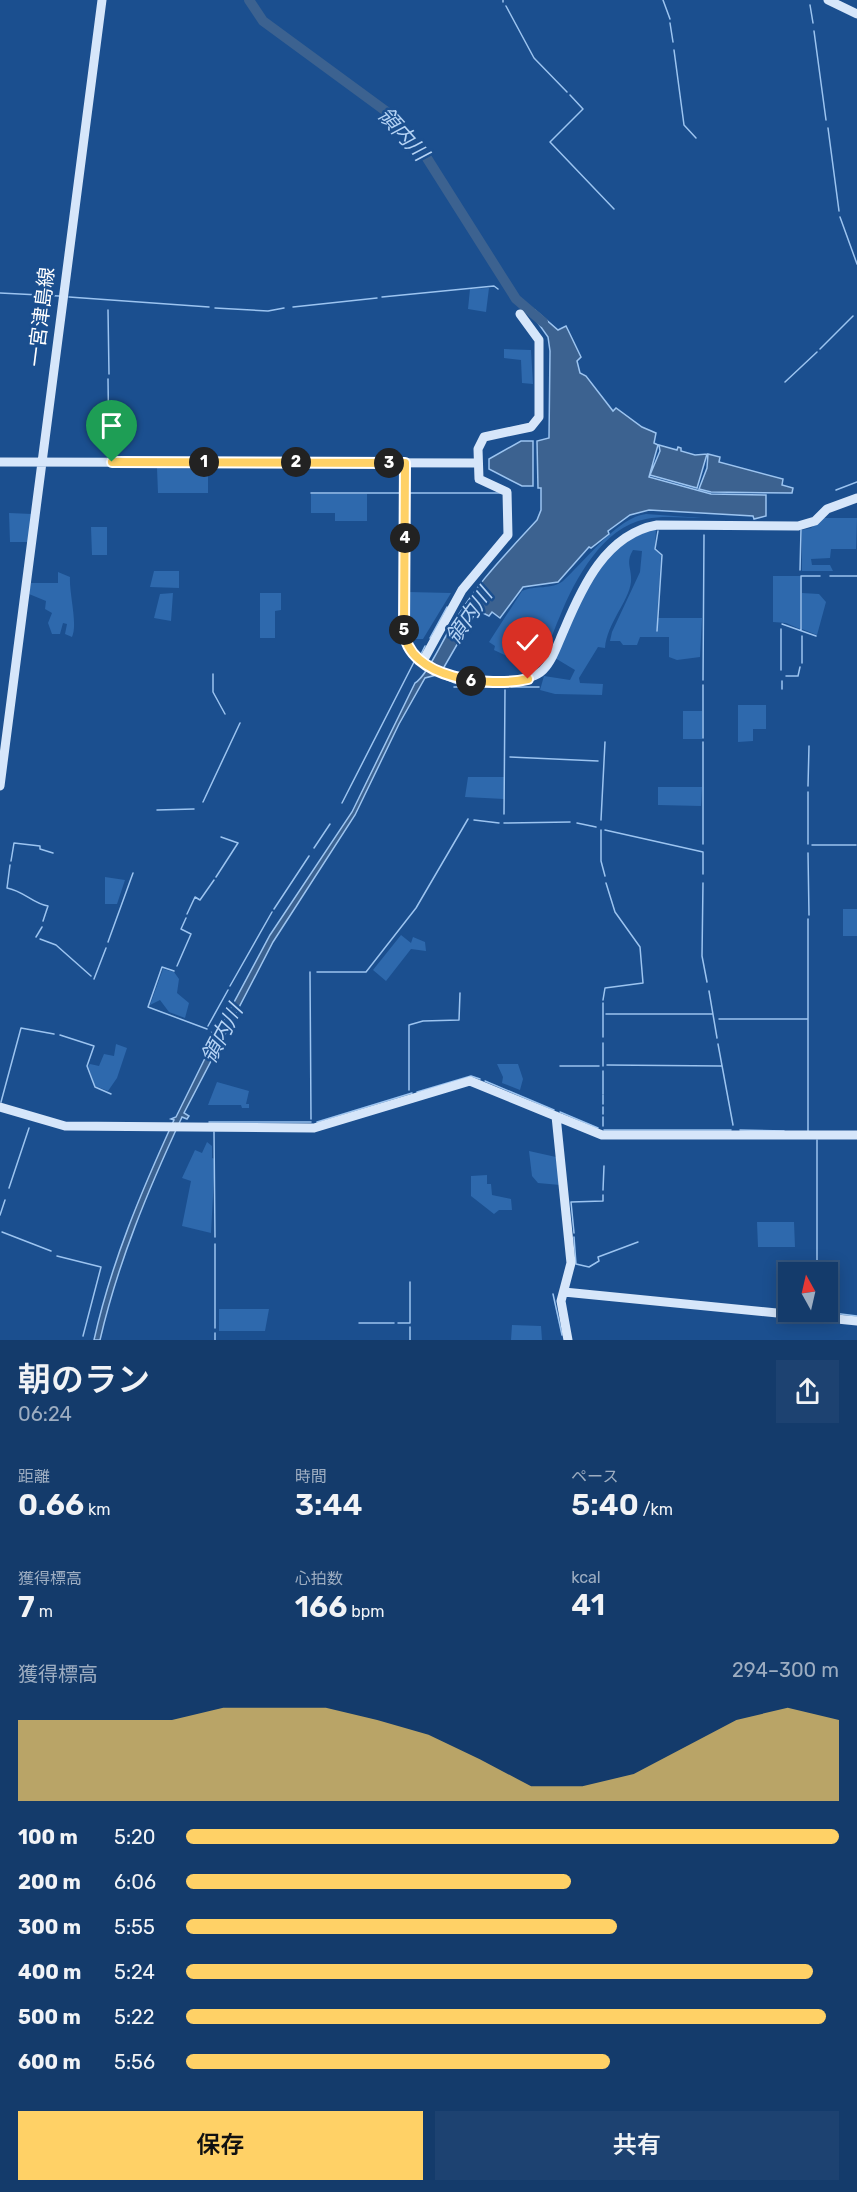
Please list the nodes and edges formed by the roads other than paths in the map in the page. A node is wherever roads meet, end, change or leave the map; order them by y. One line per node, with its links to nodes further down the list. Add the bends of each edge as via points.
1 (102, 0): 6 (street, 一宮津島線)
2 (828, 0): 3 (street)
3 (857, 14)
4 (520, 314): 8 (street, via 539,340 539,417 531,427 484,437 479,444)
5 (0, 462): 6 (street)
6 (41, 462): 7 (street); 11 (street, 一宮津島線)
7 (405, 463): 8 (street); 10 (street, via 405,641 416,657)
8 (478, 463): 10 (street, via 483,482 499,485 507,492 508,534 462,590)
9 (857, 498): 10 (street, via 798,526 643,528 597,565 540,673 520,681 455,680)
10 (426, 663)
11 (0, 786)
12 (0, 1107): 13 (street, via 65,1126 319,1127 470,1082)
13 (556, 1116): 14 (street, via 602,1135); 15 (street, via 571,1263)
14 (857, 1136)
15 (564, 1292): 16 (street); 17 (street, via 561,1305)
16 (857, 1321)
17 (568, 1340)

